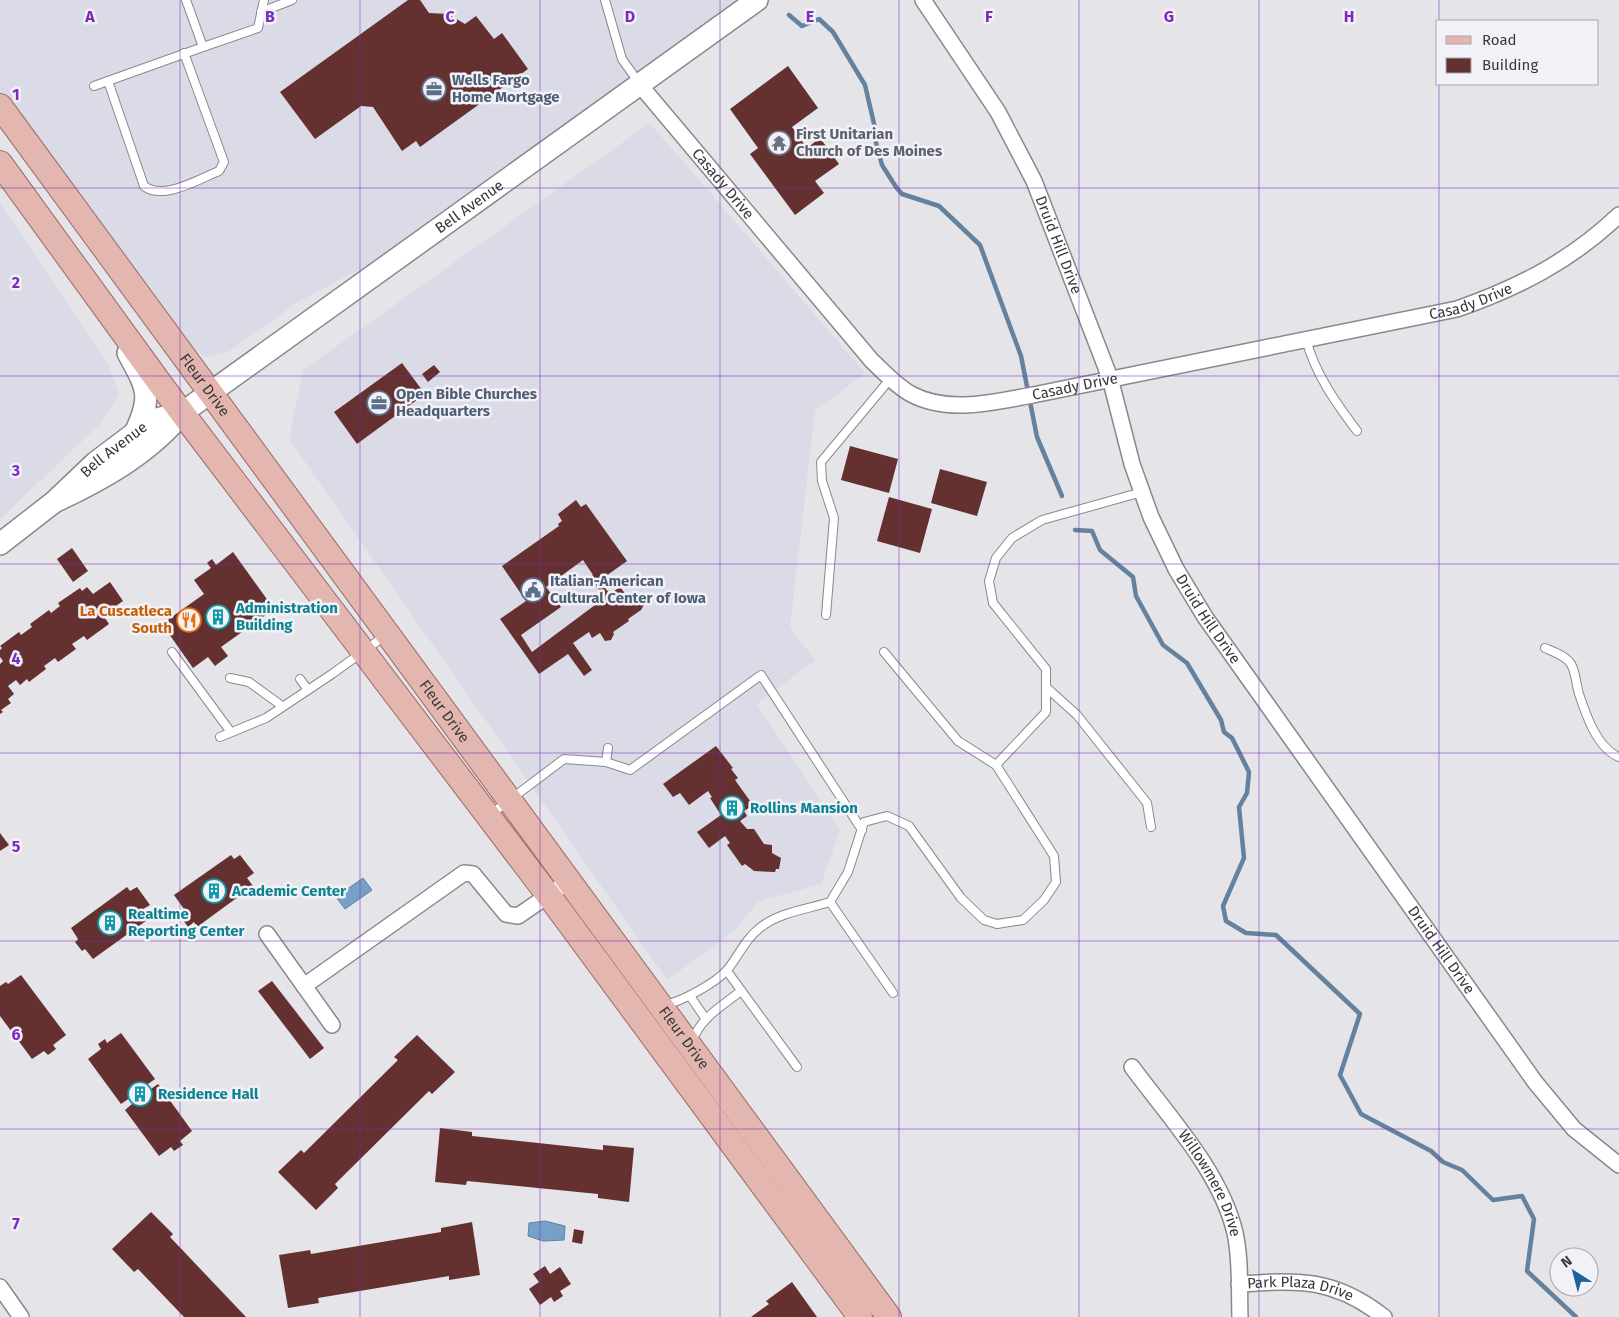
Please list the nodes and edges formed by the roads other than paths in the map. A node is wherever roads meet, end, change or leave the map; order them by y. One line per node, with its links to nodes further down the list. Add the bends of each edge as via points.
1 (186, 0): 8 (lane)
2 (264, 0): 7 (lane)
3 (292, 0): 7 (lane)
4 (605, 0): 11 (lane, via 622,59)
5 (757, 0): 11 (main road, Bell Avenue)
6 (922, 0): 19 (street, Druid Hill Drive, via 998,112 1034,181)
7 (261, 12): 8 (lane, via 258,28)
8 (203, 47): 9 (lane)
9 (184, 53): 10 (lane); 10 (lane, via 224,162 219,171 166,191 151,191 144,186)
10 (108, 81): 12 (lane)
11 (640, 85): 18 (street, Casady Drive, via 872,361); 20 (main road, Bell Avenue)
12 (94, 86)
13 (0, 106): 20 (main road, Fleur Drive)
14 (0, 163): 16 (main road, Fleur Drive)
15 (1619, 215): 17 (street, Casady Drive, via 1558,264 1509,290 1440,313)
16 (101, 302): 21 (main road, Fleur Drive); 23 (main road, via 144,383 147,395 145,412)
17 (1306, 339): 19 (street, Casady Drive); 22 (lane, via 1315,366)
18 (891, 378): 19 (street, Casady Drive, via 911,394 941,404 963,405 1033,395); 27 (lane, via 821,462 822,481 834,518)
19 (1110, 378): 24 (street, Druid Hill Drive)
20 (209, 394): 21 (main road, Bell Avenue); 28 (main road, Fleur Drive)
21 (182, 413): 23 (main road, Bell Avenue, via 152,420); 25 (main road, Bell Avenue, via 165,434 101,480); 31 (main road, Fleur Drive)
22 (1357, 431)
23 (136, 433): 25 (main road, Bell Avenue, via 94,463)
24 (1142, 492): 35 (lane, via 1042,520 1012,538 996,558 989,581 993,603 1046,669); 63 (street, Druid Hill Drive, via 1176,569 1205,617 1553,1106 1574,1129)
25 (54, 502): 26 (main road, Bell Avenue)
26 (0, 544)
27 (826, 615)
28 (387, 634): 31 (lane); 44 (main road, Fleur Drive)
29 (1545, 648): 41 (lane, via 1570,663 1579,694 1602,744)
30 (172, 652): 38 (lane)
31 (362, 652): 36 (lane); 45 (main road, Fleur Drive)
32 (884, 652): 43 (lane, via 958,742)
33 (230, 678): 37 (lane, via 249,682)
34 (300, 679): 36 (lane)
35 (1047, 688): 43 (lane, via 1046,712); 46 (lane, via 1077,715 1147,803)
36 (308, 690): 37 (lane)
37 (282, 706): 38 (lane, via 266,718)
38 (230, 731): 39 (lane)
39 (220, 736)
40 (608, 748): 42 (lane)
41 (1619, 757)
42 (606, 762): 44 (lane, via 564,759); 47 (lane, via 630,770 761,675)
43 (996, 765): 47 (lane, via 1054,856 1056,882 1044,900 1023,920 997,924 984,920 962,898 909,826 888,816 864,822)
44 (510, 801): 45 (lane); 48 (main road, Fleur Drive)
45 (488, 817): 49 (main road, Fleur Drive)
46 (1151, 827)
47 (862, 830): 50 (lane, via 848,872)
48 (569, 881): 49 (street); 57 (main road, Fleur Drive)
49 (548, 896): 53 (street, via 518,916 506,914 473,874 464,873); 67 (main road, Fleur Drive)
50 (830, 902): 52 (lane, via 783,915 761,926 742,946); 55 (lane)
51 (267, 934): 53 (street)
52 (726, 971): 54 (lane); 56 (lane)
53 (304, 986): 59 (street)
54 (741, 991): 58 (lane); 61 (lane)
55 (893, 993)
56 (690, 996): 57 (lane); 58 (lane)
57 (660, 1005): 60 (main road, Fleur Drive)
58 (705, 1018): 60 (lane)
59 (332, 1025)
60 (690, 1046): 68 (main road, Fleur Drive)
61 (797, 1067)
62 (1132, 1068): 64 (street, Willowmere Drive, via 1203,1164 1222,1196 1235,1232)
63 (1619, 1165)
64 (1239, 1284): 69 (street, Willowmere Drive); 70 (street, Park Plaza Drive, via 1292,1281 1323,1285 1366,1303)
65 (0, 1287): 66 (street)
66 (21, 1317)
67 (860, 1317)
68 (889, 1317)
69 (1240, 1317)
70 (1384, 1317)

